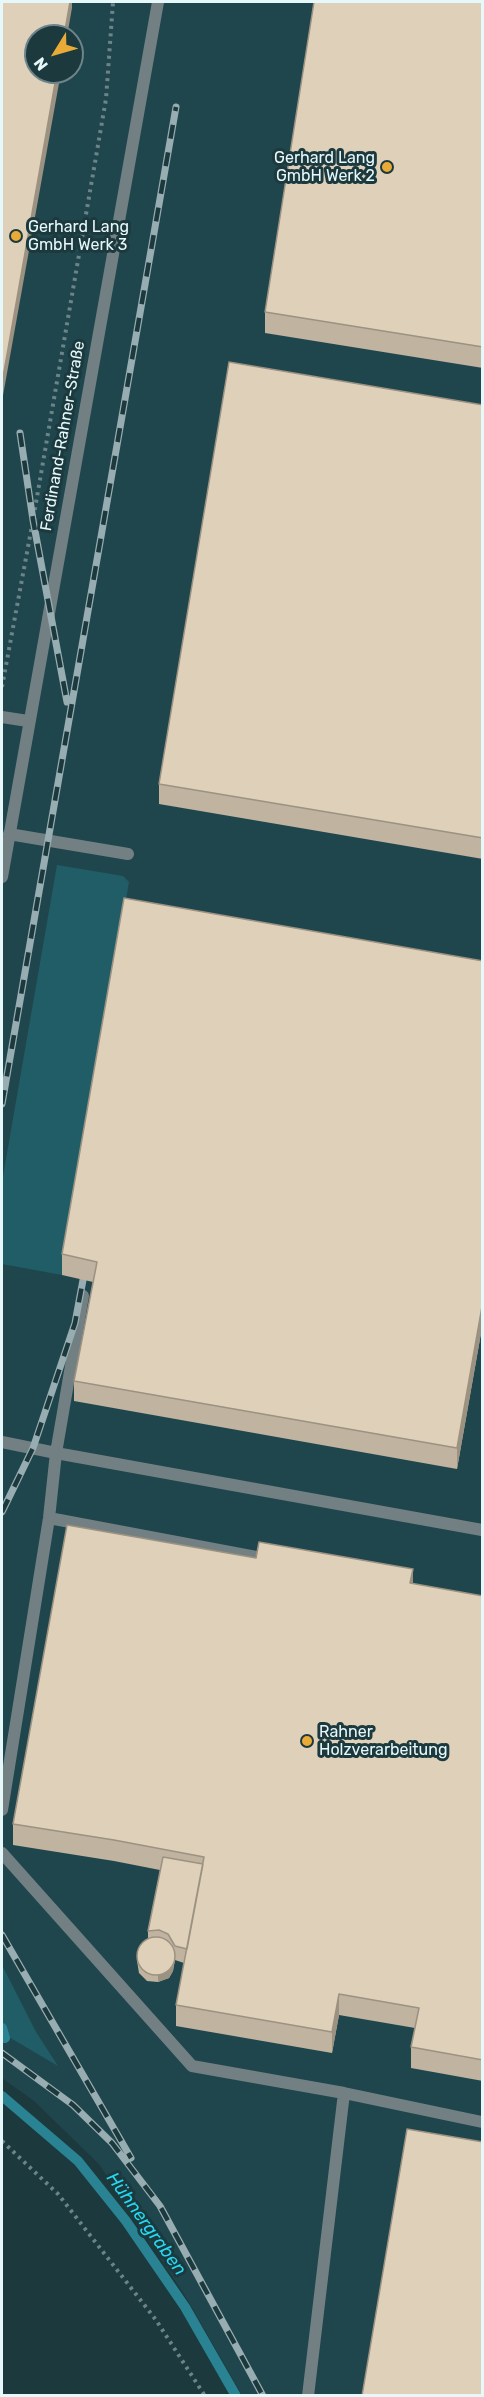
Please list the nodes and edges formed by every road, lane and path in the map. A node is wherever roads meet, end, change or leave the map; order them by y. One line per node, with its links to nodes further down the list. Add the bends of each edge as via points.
1 (113, 2): 3 (path, via 106,99)
2 (158, 2): 5 (street, Ferdinand-Rahner-Straße)
3 (2, 687)
4 (2, 717): 5 (street)
5 (28, 721): 6 (street, Ferdinand-Rahner-Straße)
6 (9, 834): 7 (street); 8 (street, Ferdinand-Rahner-Straße)
7 (128, 854)
8 (2, 877)
9 (83, 1296): 11 (street)
10 (2, 1442): 11 (street)
11 (56, 1453): 12 (street); 13 (street)
12 (49, 1518): 14 (street); 15 (street)
13 (483, 1530)
14 (283, 1562)
15 (2, 1810)
16 (2, 1853): 17 (street, via 192,2066)
17 (344, 2093): 18 (street); 21 (street)
18 (483, 2122)
19 (2, 2141): 20 (path, via 58,2194 156,2320)
20 (205, 2396)
21 (308, 2396)

